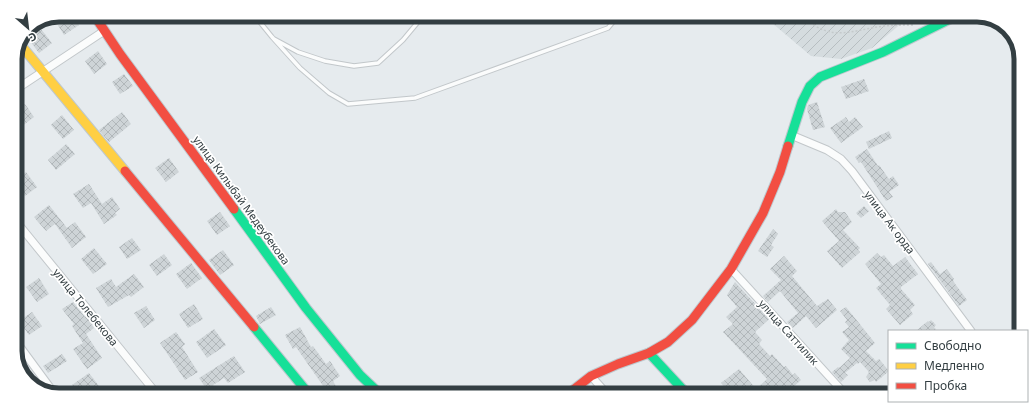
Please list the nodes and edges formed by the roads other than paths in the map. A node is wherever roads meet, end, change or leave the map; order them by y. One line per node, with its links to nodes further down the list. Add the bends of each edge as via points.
1 (98, 22): 6 (main road, улица Килыбай Медеубекова)
2 (260, 22): 7 (lane)
3 (419, 22): 7 (lane, via 378,63 354,66 325,61 298,52)
4 (613, 22): 7 (lane, via 608,28 573,42 434,92 414,98 348,104 329,93 300,68)
5 (944, 22): 11 (main road, via 883,52 820,77 810,86 802,102)
6 (104, 31): 9 (street); 21 (main road, улица Килыбай Медеубекова, via 306,308)
7 (272, 37)
8 (24, 49): 9 (main road)
9 (42, 72): 10 (street); 20 (main road)
10 (22, 85)
11 (791, 135): 13 (main road, via 780,172 763,213); 14 (street, улица Ак орда, via 827,150 841,159)
12 (22, 229): 19 (street, улица Толебекова)
13 (731, 269): 16 (main road, via 684,329); 25 (street, улица Саттилик)
14 (971, 330)
15 (22, 350): 18 (street)
16 (649, 353): 17 (main road); 24 (main road)
17 (591, 376): 22 (main road); 23 (street)
18 (49, 387)
19 (152, 388)
20 (304, 388)
21 (373, 388)
22 (576, 388)
23 (602, 388)
24 (681, 388)
25 (840, 388)

